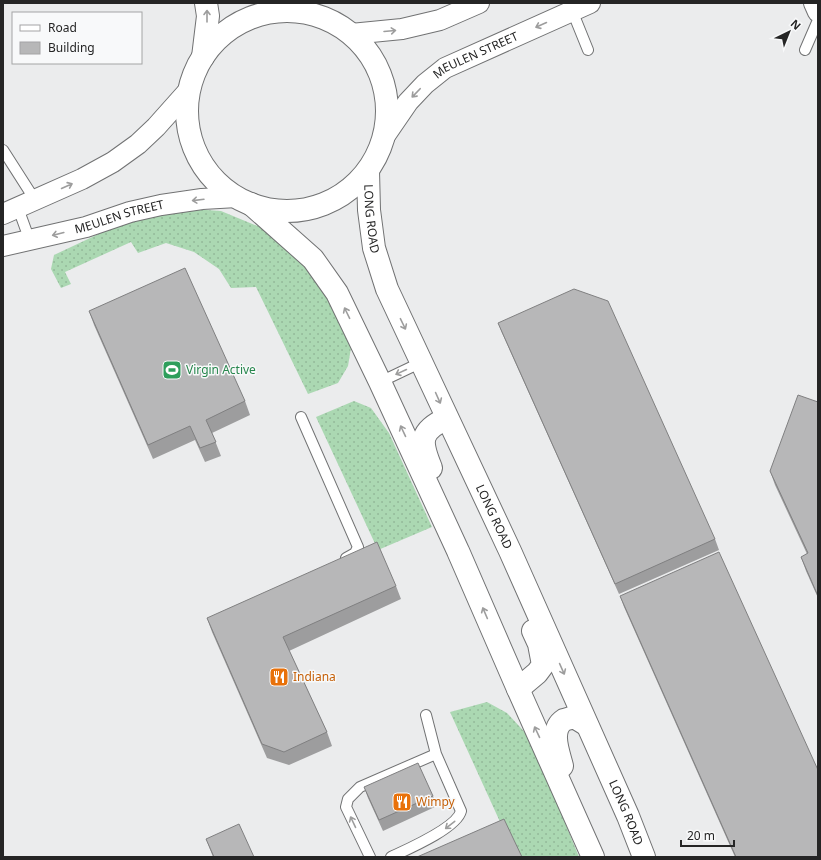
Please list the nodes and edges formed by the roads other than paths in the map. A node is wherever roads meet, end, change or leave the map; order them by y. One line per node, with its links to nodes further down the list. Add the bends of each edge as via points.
1 (206, 3): 12 (street, one-way to 1, via 208,16)
2 (479, 3): 9 (street, one-way to 2, via 402,30 440,20)
3 (590, 3): 6 (street, MEULEN STREET)
4 (814, 3): 7 (street)
5 (295, 7): 9 (street, via 336,23); 12 (street, via 251,17 235,25 221,36)
6 (570, 7): 10 (lane); 14 (street, MEULEN STREET, one-way to 14, via 445,68 408,102)
7 (818, 12)
8 (818, 20): 11 (lane)
9 (352, 34): 14 (street, via 364,46 382,79 387,114)
10 (588, 50)
11 (805, 50)
12 (203, 57): 13 (street)
13 (189, 90): 17 (street, via 187,110 196,151 224,188); 18 (street, one-way to 13, via 113,162 156,127)
14 (384, 137): 16 (street)
15 (3, 150): 18 (lane)
16 (368, 171): 17 (street, via 341,196 308,209 270,209); 21 (street, LONG ROAD, one-way to 21, via 369,210 374,248 387,289)
17 (244, 200): 19 (street, MEULEN STREET, one-way to 19, via 202,199 161,204); 22 (street, one-way to 17, via 337,293 313,259)
18 (19, 207): 19 (lane)
19 (30, 241): 20 (street, MEULEN STREET)
20 (3, 246)
21 (422, 362): 22 (lane, one-way to 22); 24 (street, LONG ROAD, one-way to 24)
22 (380, 382): 25 (street, one-way to 22)
23 (301, 417): 27 (lane, via 358,547 353,555)
24 (447, 418): 25 (street, via 426,432 424,445 454,524); 26 (street, LONG ROAD)
25 (458, 550): 28 (street, one-way to 25)
26 (510, 552): 28 (street, via 512,574 538,644 543,665); 30 (street, LONG ROAD, one-way to 30)
27 (334, 564)
28 (518, 689): 32 (street, one-way to 28)
29 (426, 715): 31 (lane)
30 (587, 725): 32 (street, via 574,718 564,720 557,728 556,742); 36 (street, LONG ROAD)
31 (436, 754): 33 (lane, one-way to 31, via 346,806 348,799 360,787); 34 (lane, one-way to 34, via 461,811 460,816 447,828)
32 (573, 810): 35 (street)
33 (370, 857)
34 (391, 857)
35 (593, 857)
36 (644, 857)

